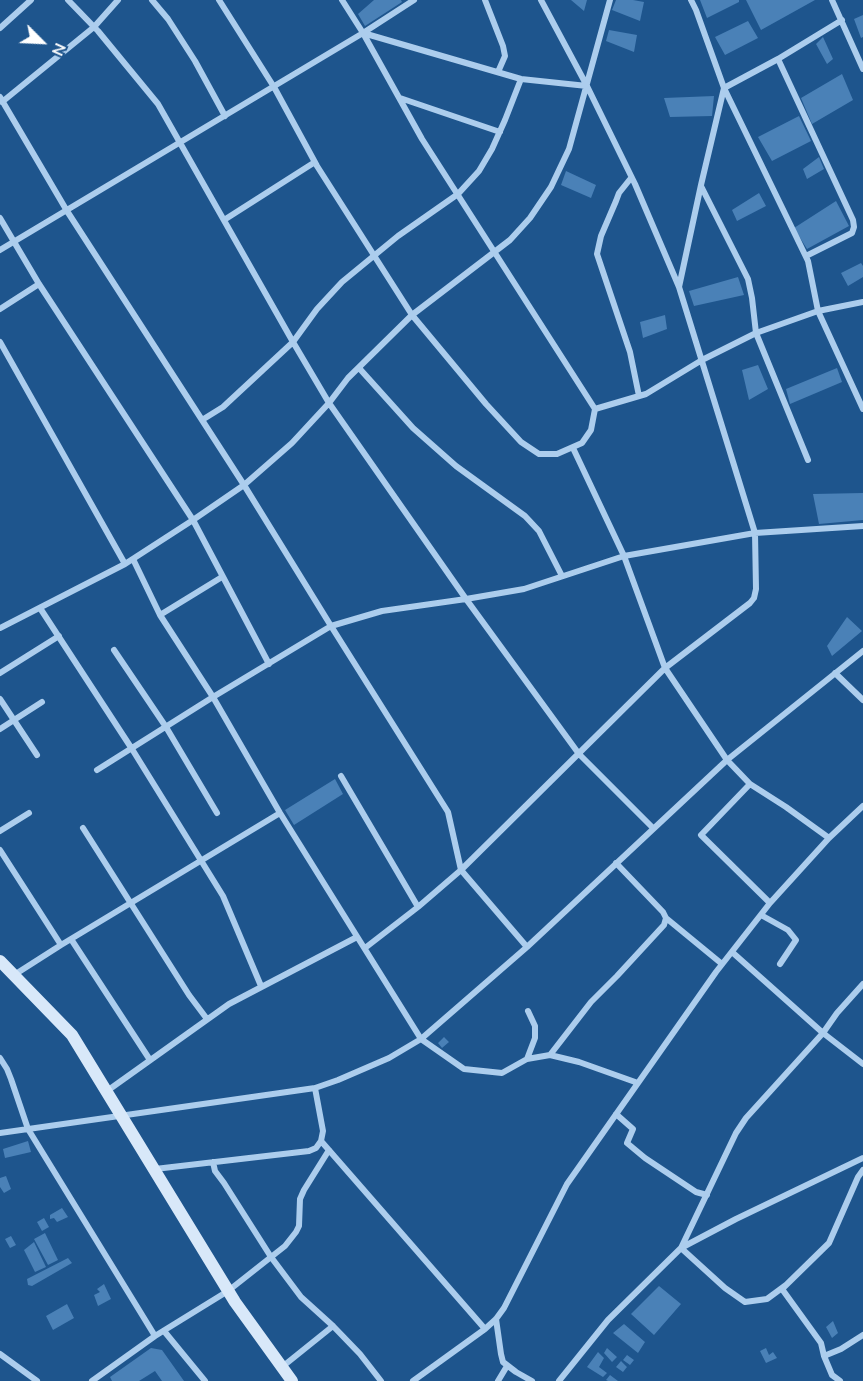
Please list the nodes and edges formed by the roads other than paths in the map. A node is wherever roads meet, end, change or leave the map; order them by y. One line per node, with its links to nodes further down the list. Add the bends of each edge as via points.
1 (31, 0): 15 (street)
2 (68, 0): 14 (street)
3 (118, 0): 14 (street)
4 (152, 0): 26 (street, via 195,61)
5 (219, 0): 22 (street)
6 (342, 0): 16 (street)
7 (414, 0): 16 (street)
8 (485, 0): 19 (street, via 505,57)
9 (542, 0): 21 (street)
10 (610, 0): 21 (street)
11 (691, 0): 23 (street)
12 (832, 0): 13 (street)
13 (842, 20): 17 (street); 18 (street)
14 (94, 27): 25 (street); 28 (street, via 158,104)
15 (0, 28)
16 (363, 33): 19 (street); 22 (street); 24 (street)
17 (777, 59): 23 (street); 40 (street, via 853,220 852,233)
18 (863, 69)
19 (498, 72): 20 (street)
20 (520, 79): 21 (street); 27 (street)
21 (587, 86): 30 (street); 38 (street, via 569,149 551,187 530,218)
22 (274, 87): 26 (street); 29 (street)
23 (724, 88): 31 (street); 40 (street)
24 (400, 98): 27 (street); 32 (street)
25 (1, 101): 33 (street)
26 (225, 116): 28 (street)
27 (500, 132): 32 (street, via 479,171)
28 (180, 142): 33 (street); 35 (street)
29 (315, 162): 35 (street); 39 (street)
30 (631, 178): 42 (street); 52 (street, via 601,236 597,259 630,352)
31 (700, 185): 42 (street); 47 (street, via 748,279)
32 (458, 194): 38 (street); 39 (street)
33 (67, 211): 36 (street); 56 (street)
34 (0, 218): 36 (street)
35 (224, 220): 49 (street)
36 (15, 242): 37 (street); 41 (street)
37 (0, 250)
38 (495, 252): 46 (street); 54 (street)
39 (374, 256): 46 (street); 49 (street, via 316,309)
40 (806, 256): 45 (street)
41 (39, 284): 44 (street); 60 (street)
42 (679, 287): 50 (street)
43 (863, 302): 45 (street)
44 (0, 309)
45 (818, 311): 47 (street); 55 (street)
46 (412, 315): 51 (street); 57 (street, via 521,442 539,454 557,454)
47 (756, 333): 50 (street); 58 (street)
48 (0, 342): 65 (street)
49 (293, 342): 53 (street); 56 (street, via 249,385)
50 (702, 360): 52 (street); 62 (street)
51 (359, 368): 53 (street); 66 (street, via 413,428 535,526)
52 (639, 396): 54 (street)
53 (329, 403): 59 (street, via 292,443); 68 (street)
54 (595, 409): 57 (street, via 591,430)
55 (863, 410)
56 (202, 420): 59 (street)
57 (573, 448): 63 (street)
58 (808, 460)
59 (244, 485): 60 (street); 71 (street)
60 (193, 520): 64 (street); 67 (street)
61 (863, 526): 62 (street)
62 (755, 533): 63 (street); 77 (street, via 754,598)
63 (624, 556): 66 (street); 77 (street)
64 (133, 559): 65 (street); 70 (street)
65 (125, 564): 69 (street)
66 (562, 576): 68 (street, via 524,589)
67 (222, 577): 70 (street); 76 (street)
68 (466, 599): 71 (street, via 382,611); 88 (street)
69 (40, 608): 72 (street); 73 (street)
70 (160, 615): 80 (street)
71 (330, 626): 76 (street); 105 (street, via 448,812)
72 (0, 628)
73 (59, 636): 78 (street); 87 (street)
74 (114, 650): 85 (street)
75 (863, 651): 79 (street)
76 (269, 664): 80 (street)
77 (665, 668): 88 (street); 90 (street)
78 (0, 673)
79 (835, 673): 82 (street); 90 (street)
80 (213, 698): 85 (street); 97 (street)
81 (0, 699): 84 (street)
82 (863, 700)
83 (42, 702): 84 (street)
84 (13, 720): 86 (street); 89 (street)
85 (166, 727): 87 (street); 96 (street)
86 (0, 729)
87 (132, 749): 91 (street); 103 (street)
88 (579, 754): 99 (street); 105 (street)
89 (37, 755)
90 (727, 760): 93 (street); 99 (street)
91 (97, 770)
92 (341, 776): 108 (street)
93 (750, 784): 101 (street); 107 (street, via 701,835)
94 (863, 807): 101 (street)
95 (29, 813): 100 (street)
96 (217, 813)
97 (280, 813): 103 (street); 111 (street)
98 (83, 828): 106 (street)
99 (653, 828): 104 (street)
100 (0, 831)
101 (829, 838): 107 (street)
102 (0, 850): 113 (street)
103 (201, 861): 106 (street); 122 (street, via 223,896)
104 (616, 863): 110 (street); 114 (street)
105 (461, 870): 108 (street); 114 (street)
106 (131, 903): 112 (street); 124 (street)
107 (770, 903): 109 (street)
108 (418, 907): 115 (street)
109 (761, 915): 116 (street); 119 (street, via 788,930 796,940)
110 (666, 918): 118 (street); 127 (street)
111 (357, 937): 115 (street); 122 (street)
112 (71, 939): 113 (street); 130 (street)
113 (61, 945): 120 (street)
114 (527, 947): 126 (street)
115 (364, 948): 126 (street)
116 (732, 952): 118 (street); 125 (street)
117 (0, 962): 120 (street)
118 (722, 964): 132 (street)
119 (780, 964)
120 (14, 975): 134 (street, via 72,1035)
121 (863, 984): 125 (street)
122 (261, 986): 124 (street)
123 (528, 1011): 129 (street, via 535,1026 535,1038)
124 (207, 1019): 130 (street)
125 (823, 1033): 131 (street); 145 (street, via 746,1118)
126 (421, 1039): 129 (street, via 464,1069 502,1073); 133 (street, via 389,1058)
127 (550, 1055): 129 (street); 132 (street)
128 (0, 1058): 137 (street)
129 (527, 1059)
130 (150, 1060): 134 (street)
131 (863, 1064)
132 (638, 1083): 135 (street)
133 (315, 1089): 136 (street); 139 (street, via 323,1131)
134 (107, 1091): 136 (street)
135 (616, 1114): 145 (street, via 633,1129 627,1143); 150 (street, via 567,1184)
136 (122, 1116): 137 (street); 143 (street)
137 (28, 1129): 138 (street); 155 (street)
138 (0, 1133)
139 (321, 1141): 140 (street); 142 (street, via 309,1151)
140 (329, 1150): 147 (street, via 300,1199 296,1232); 152 (street)
141 (863, 1158): 146 (street)
142 (213, 1162): 143 (street); 147 (street)
143 (155, 1169): 149 (street)
144 (863, 1170): 148 (street, via 829,1243)
145 (706, 1195): 146 (street)
146 (681, 1248): 148 (street, via 745,1302 767,1299); 160 (street, via 608,1320)
147 (271, 1257): 149 (street); 151 (street, via 300,1297)
148 (786, 1285): 157 (street, via 782,1289 820,1343)
149 (228, 1291): 153 (street); 159 (street)
150 (496, 1319): 152 (street); 158 (street, via 501,1354)
151 (333, 1326): 159 (street); 165 (street)
152 (484, 1329): 166 (street)
153 (164, 1331): 155 (street); 163 (street)
154 (863, 1335): 157 (street)
155 (155, 1336): 162 (street)
156 (0, 1354): 161 (street)
157 (824, 1356): 169 (street, via 832,1375)
158 (507, 1366): 167 (street); 168 (street)
159 (282, 1367): 164 (street)
160 (561, 1380)
161 (38, 1381)
162 (92, 1381)
163 (205, 1381)
164 (292, 1381)
165 (381, 1381)
166 (413, 1381)
167 (498, 1381)
168 (532, 1381)
169 (840, 1381)

